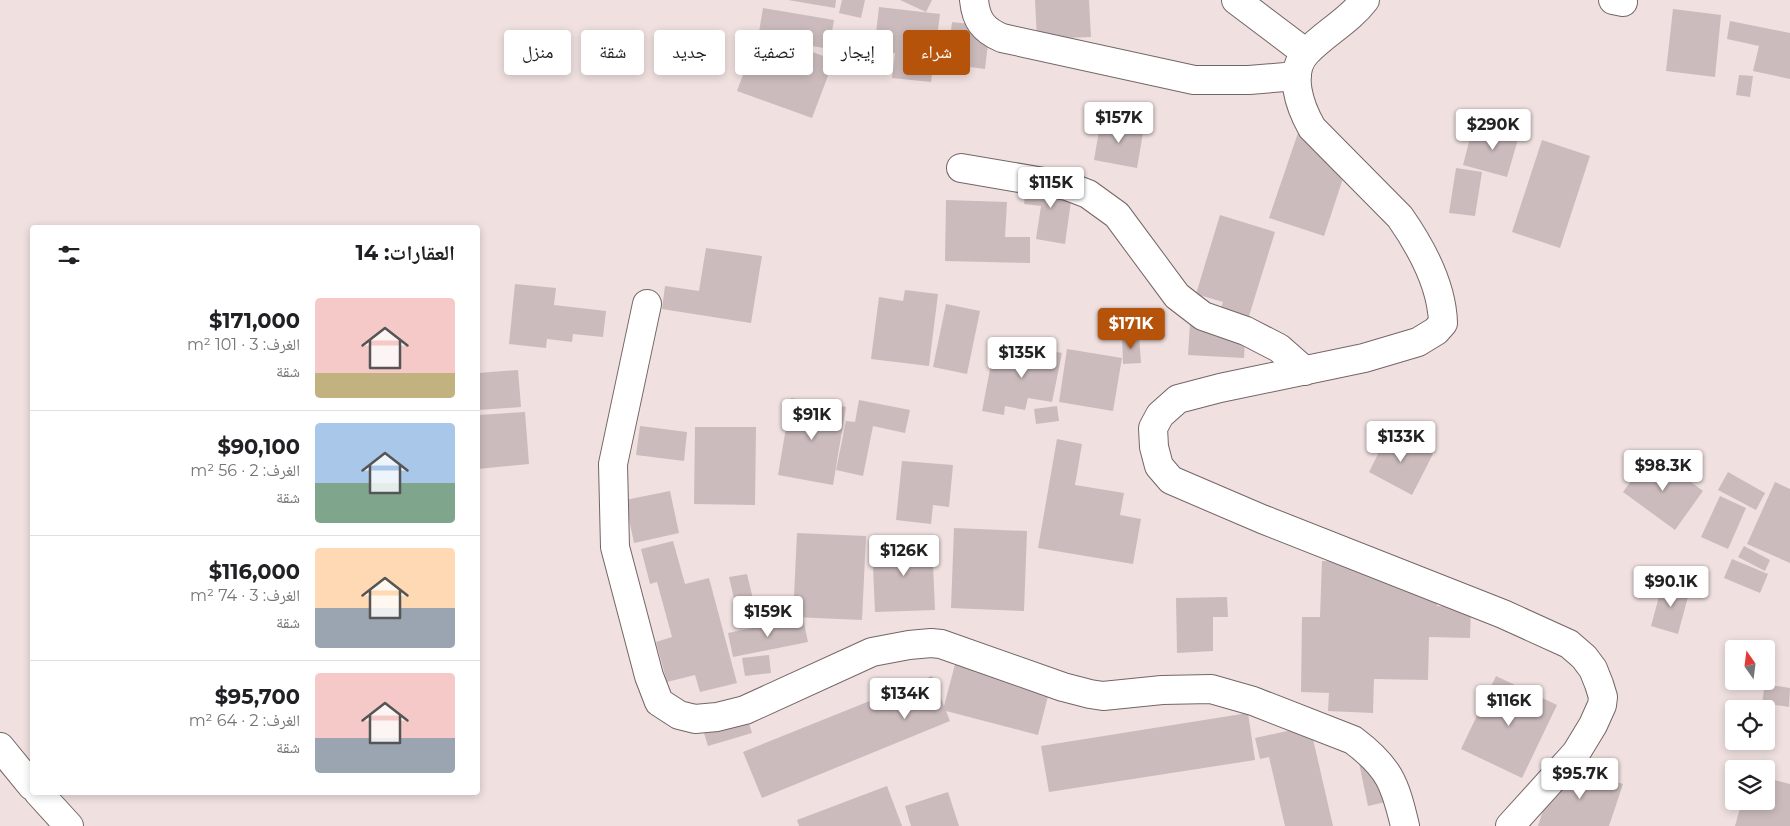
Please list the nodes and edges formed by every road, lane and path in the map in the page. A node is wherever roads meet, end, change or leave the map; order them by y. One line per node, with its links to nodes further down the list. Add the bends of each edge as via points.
1 (974, 0): 4 (street, via 975,11 984,28 997,36 1194,80 1250,80)
2 (1236, 0): 4 (street)
3 (1365, 0): 4 (street)
4 (1301, 65): 7 (street, via 1299,100 1303,113 1312,128 1400,217 1416,240 1431,274 1442,312 1442,323 1436,331 1418,342)
5 (961, 168): 7 (street, via 1066,186 1088,194 1117,215 1186,304 1203,316 1246,331 1279,348)
6 (647, 304): 12 (street, via 613,464 615,547 649,676 659,702 678,715 695,719 716,717 745,710 872,652 909,645 941,644 1090,694 1103,696 1211,689 1241,696 1353,740 1386,770)
7 (1305, 371): 13 (street, via 1178,399 1160,415 1153,428 1159,466 1171,480 1503,614 1569,644 1584,658 1599,684 1602,705 1576,752)
8 (0, 747): 9 (street)
9 (30, 784)
10 (41, 795): 11 (street)
11 (69, 826)
12 (1404, 826)
13 (1510, 826)

